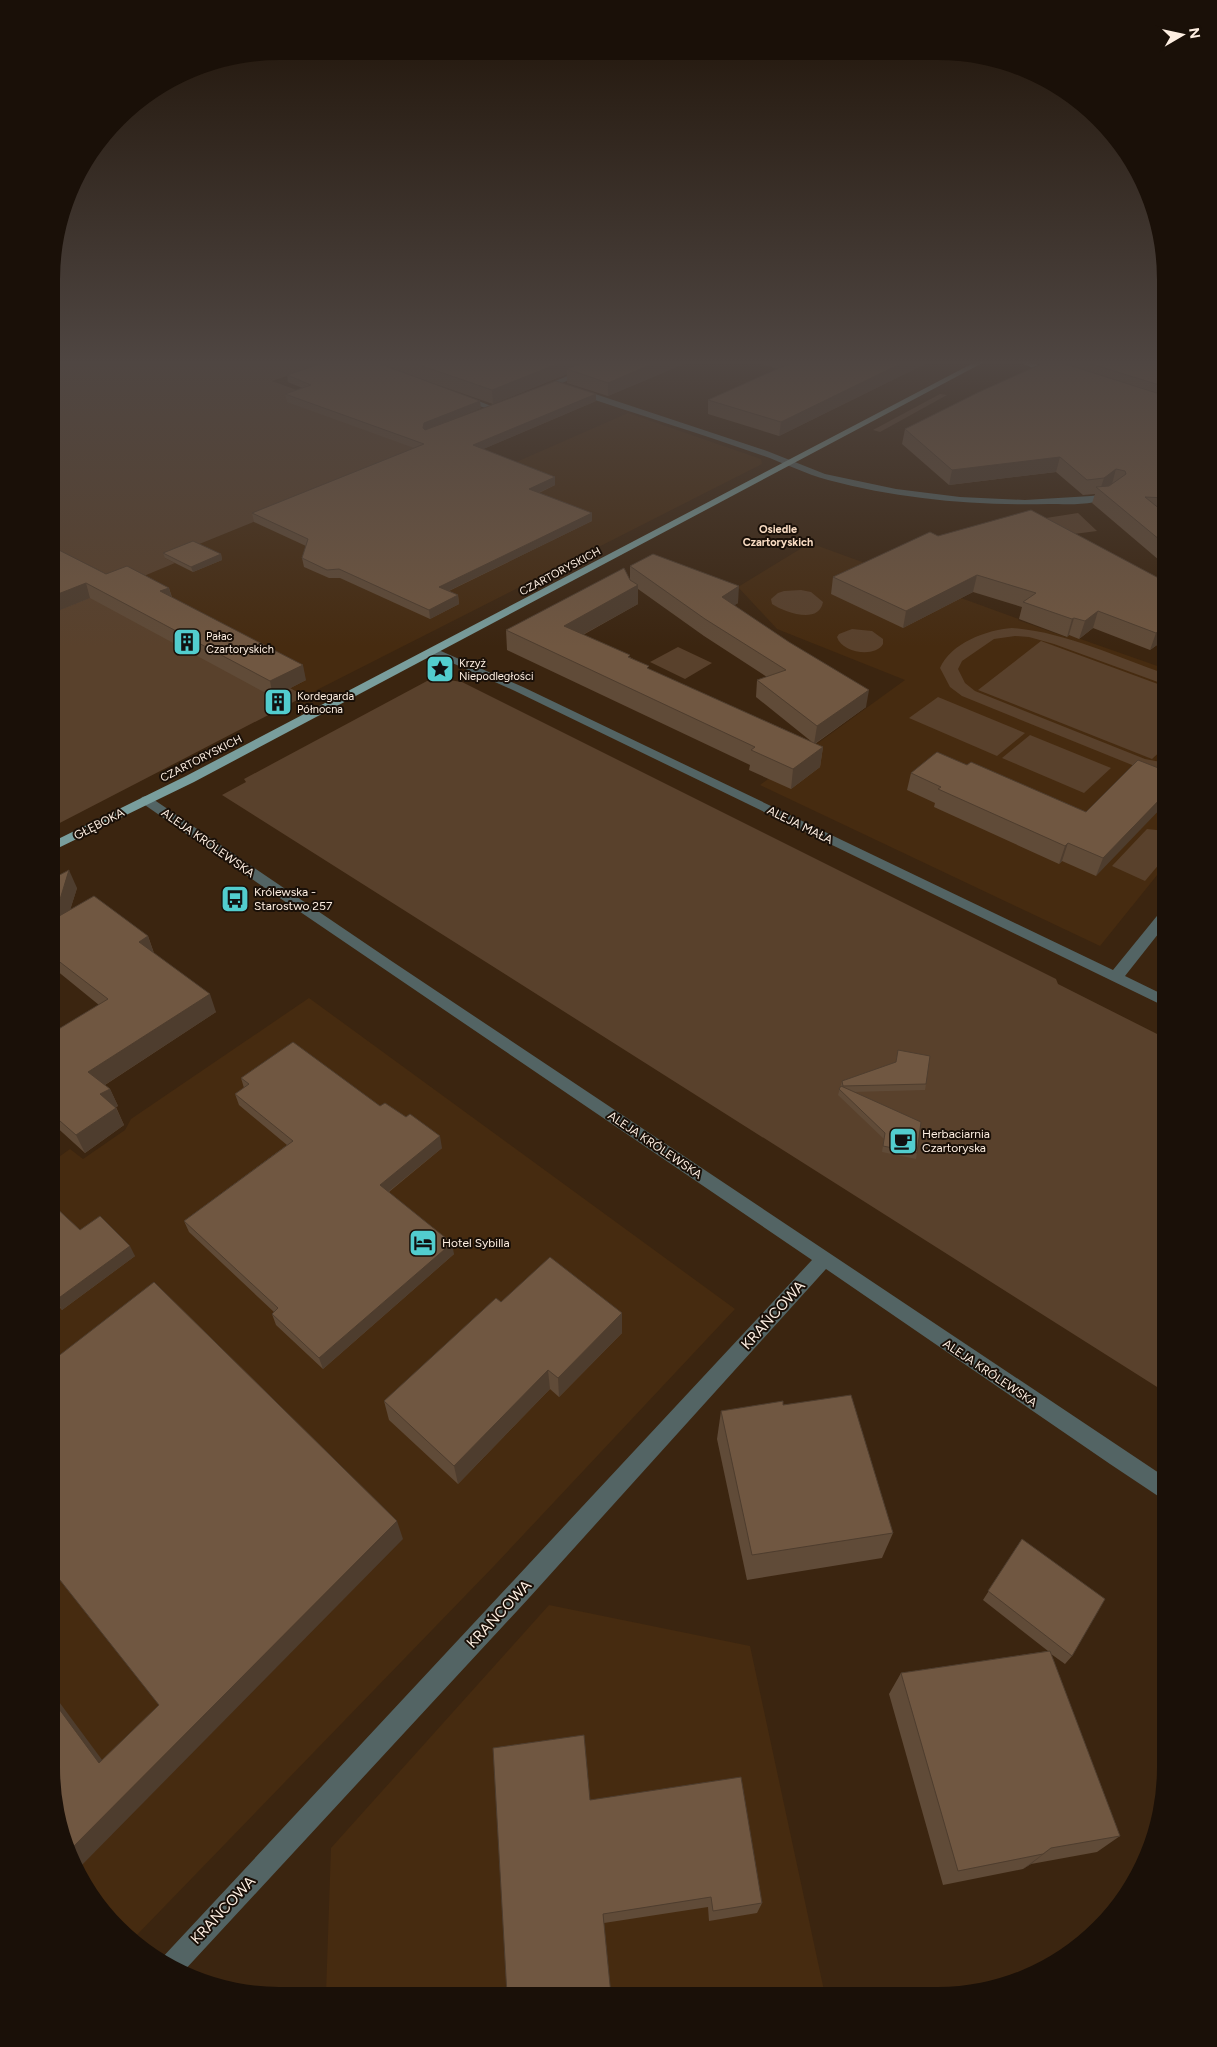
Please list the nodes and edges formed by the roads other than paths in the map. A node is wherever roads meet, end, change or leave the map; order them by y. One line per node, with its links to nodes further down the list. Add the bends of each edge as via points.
1 (767, 456): 3 (street)
2 (808, 456): 3 (main road, CZARTORYSKICH)
3 (792, 464): 4 (street, via 852,483 955,500 1066,502 1103,496); 5 (main road, CZARTORYSKICH)
4 (1116, 488)
5 (434, 651): 6 (main road, CZARTORYSKICH); 9 (street, ALEJA MAŁA, via 519,689)
6 (146, 800): 7 (main road, GŁĘBOKA); 11 (street, ALEJA KRÓLEWSKA)
7 (60, 843)
8 (1157, 925): 9 (street)
9 (1115, 978): 10 (street, ALEJA MAŁA)
10 (1157, 998)
11 (824, 1259): 12 (street, ALEJA KRÓLEWSKA, via 1032,1402); 13 (street, KRAŃCOWA, via 522,1590)
12 (1157, 1483)
13 (176, 1961)

